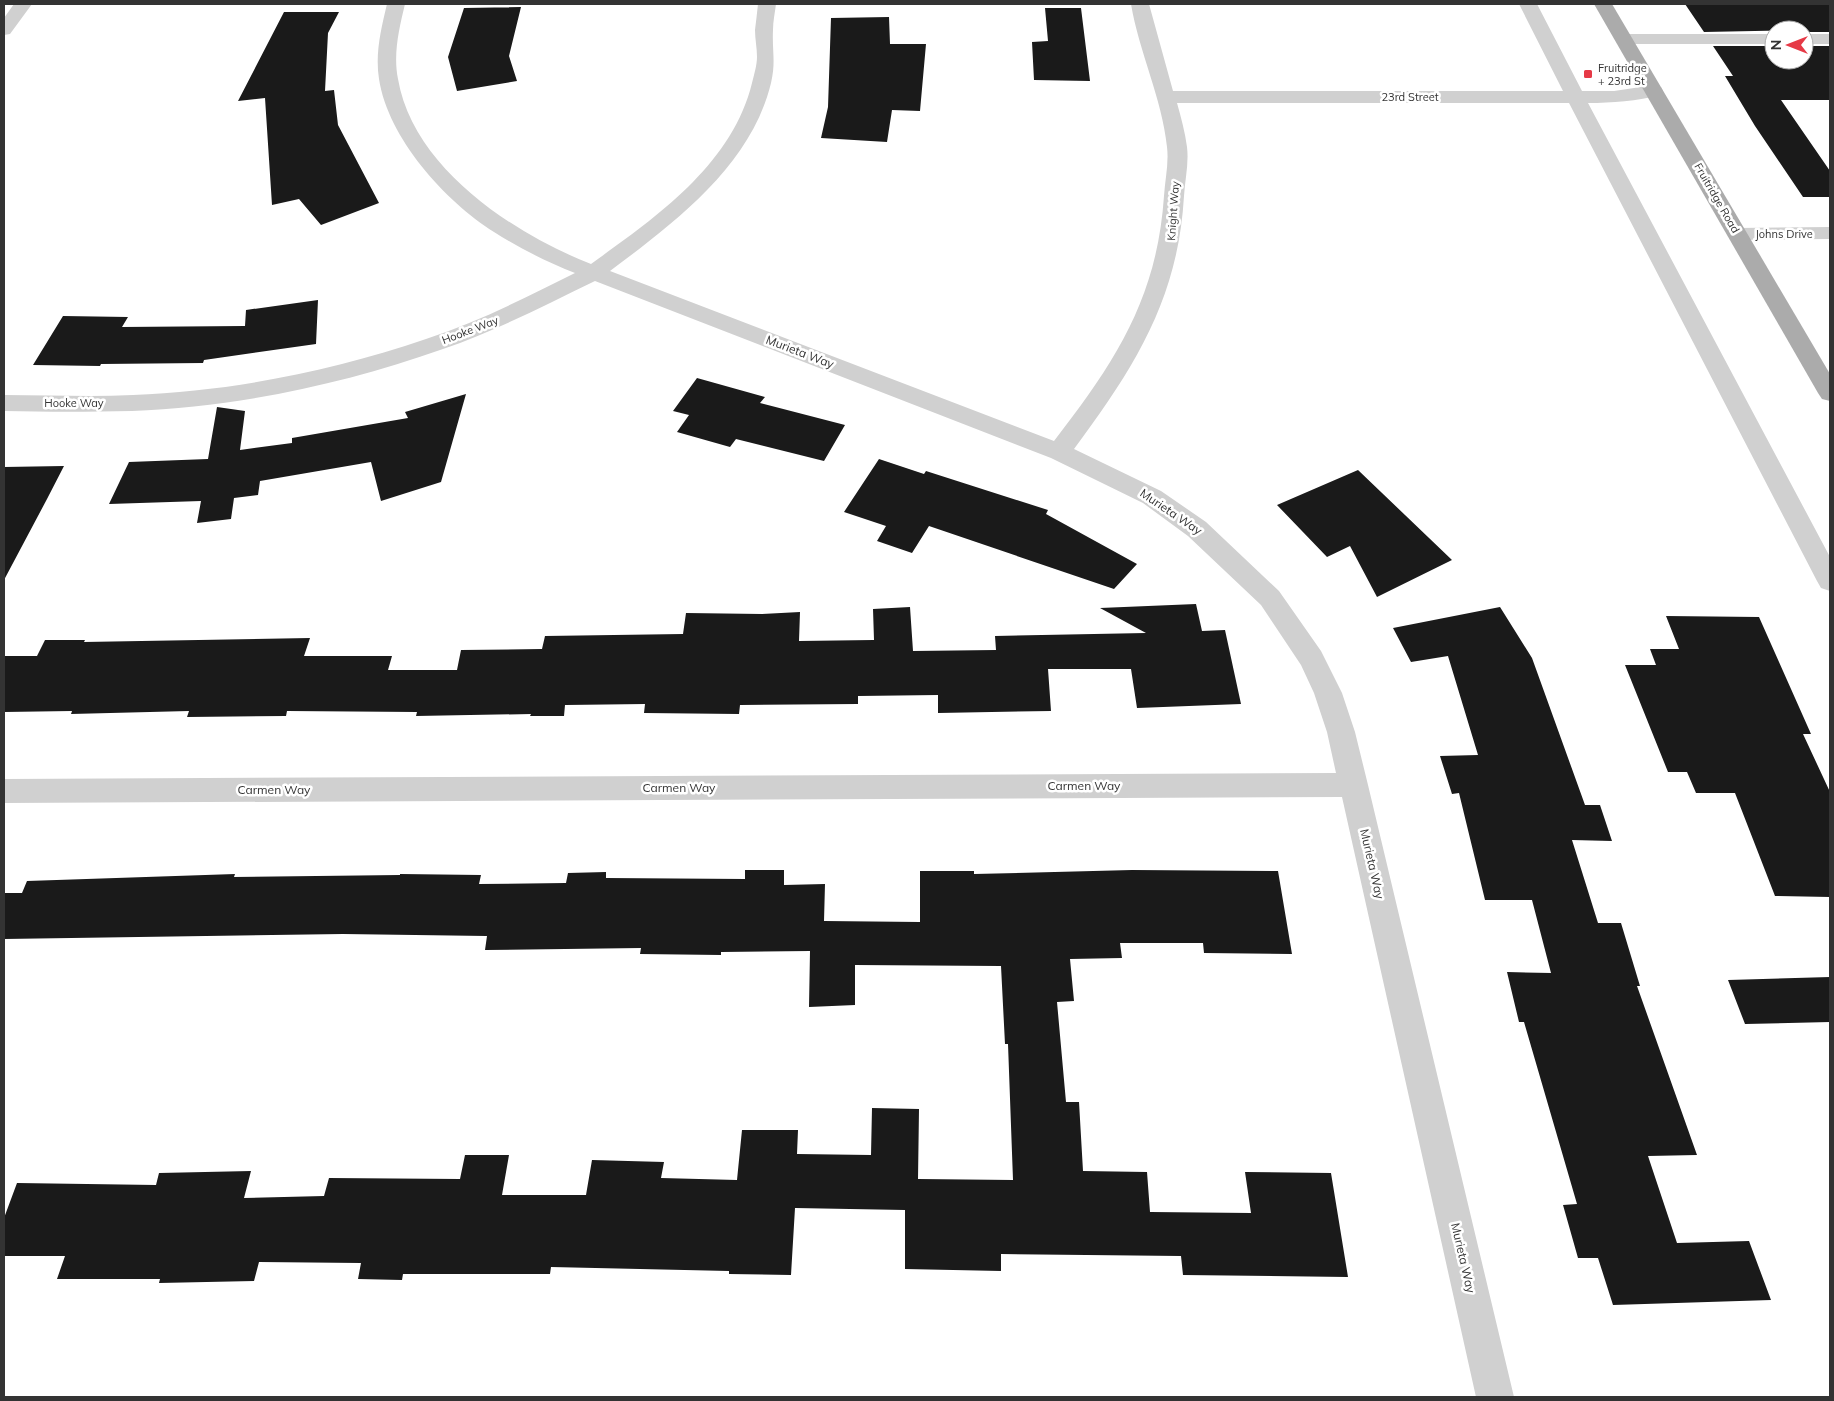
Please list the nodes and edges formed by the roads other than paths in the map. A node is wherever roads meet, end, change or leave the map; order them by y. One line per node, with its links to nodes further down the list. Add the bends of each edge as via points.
1 (23, 4): 7 (street)
2 (396, 4): 17 (street, Murieta Way, via 388,28 386,58 391,94 403,126 428,162 500,227 561,260)
3 (767, 4): 17 (street, Hooke Way, via 764,31 766,59 761,85 748,120 730,150 700,186 656,227)
4 (1140, 4): 13 (street, Knight Way)
5 (1528, 4): 14 (street)
6 (1603, 4): 8 (main road, Fruitridge Road)
7 (4, 30)
8 (1624, 39): 9 (street); 12 (main road, Fruitridge Road)
9 (1764, 39)
10 (1814, 39): 11 (street)
11 (1830, 39)
12 (1654, 91): 14 (street, 23rd Street); 16 (main road, Fruitridge Road)
13 (1166, 97): 14 (street, 23rd Street); 20 (street, Knight Way, via 1177,148 1175,214 1164,270 1152,308 1132,348)
14 (1576, 98): 21 (street)
15 (1830, 233): 16 (street, Johns Drive)
16 (1737, 234): 18 (main road, Fruitridge Road)
17 (593, 273): 19 (street, Hooke Way, via 505,316 436,344 362,367 294,383 214,396 133,403); 20 (street, Murieta Way)
18 (1830, 393)
19 (4, 403)
20 (1059, 452): 22 (street, Murieta Way, via 1167,507 1197,528 1270,598 1312,658 1328,693)
21 (1830, 582)
22 (1354, 785): 23 (street, Carmen Way); 24 (street, Murieta Way)
23 (4, 791)
24 (1495, 1397)

